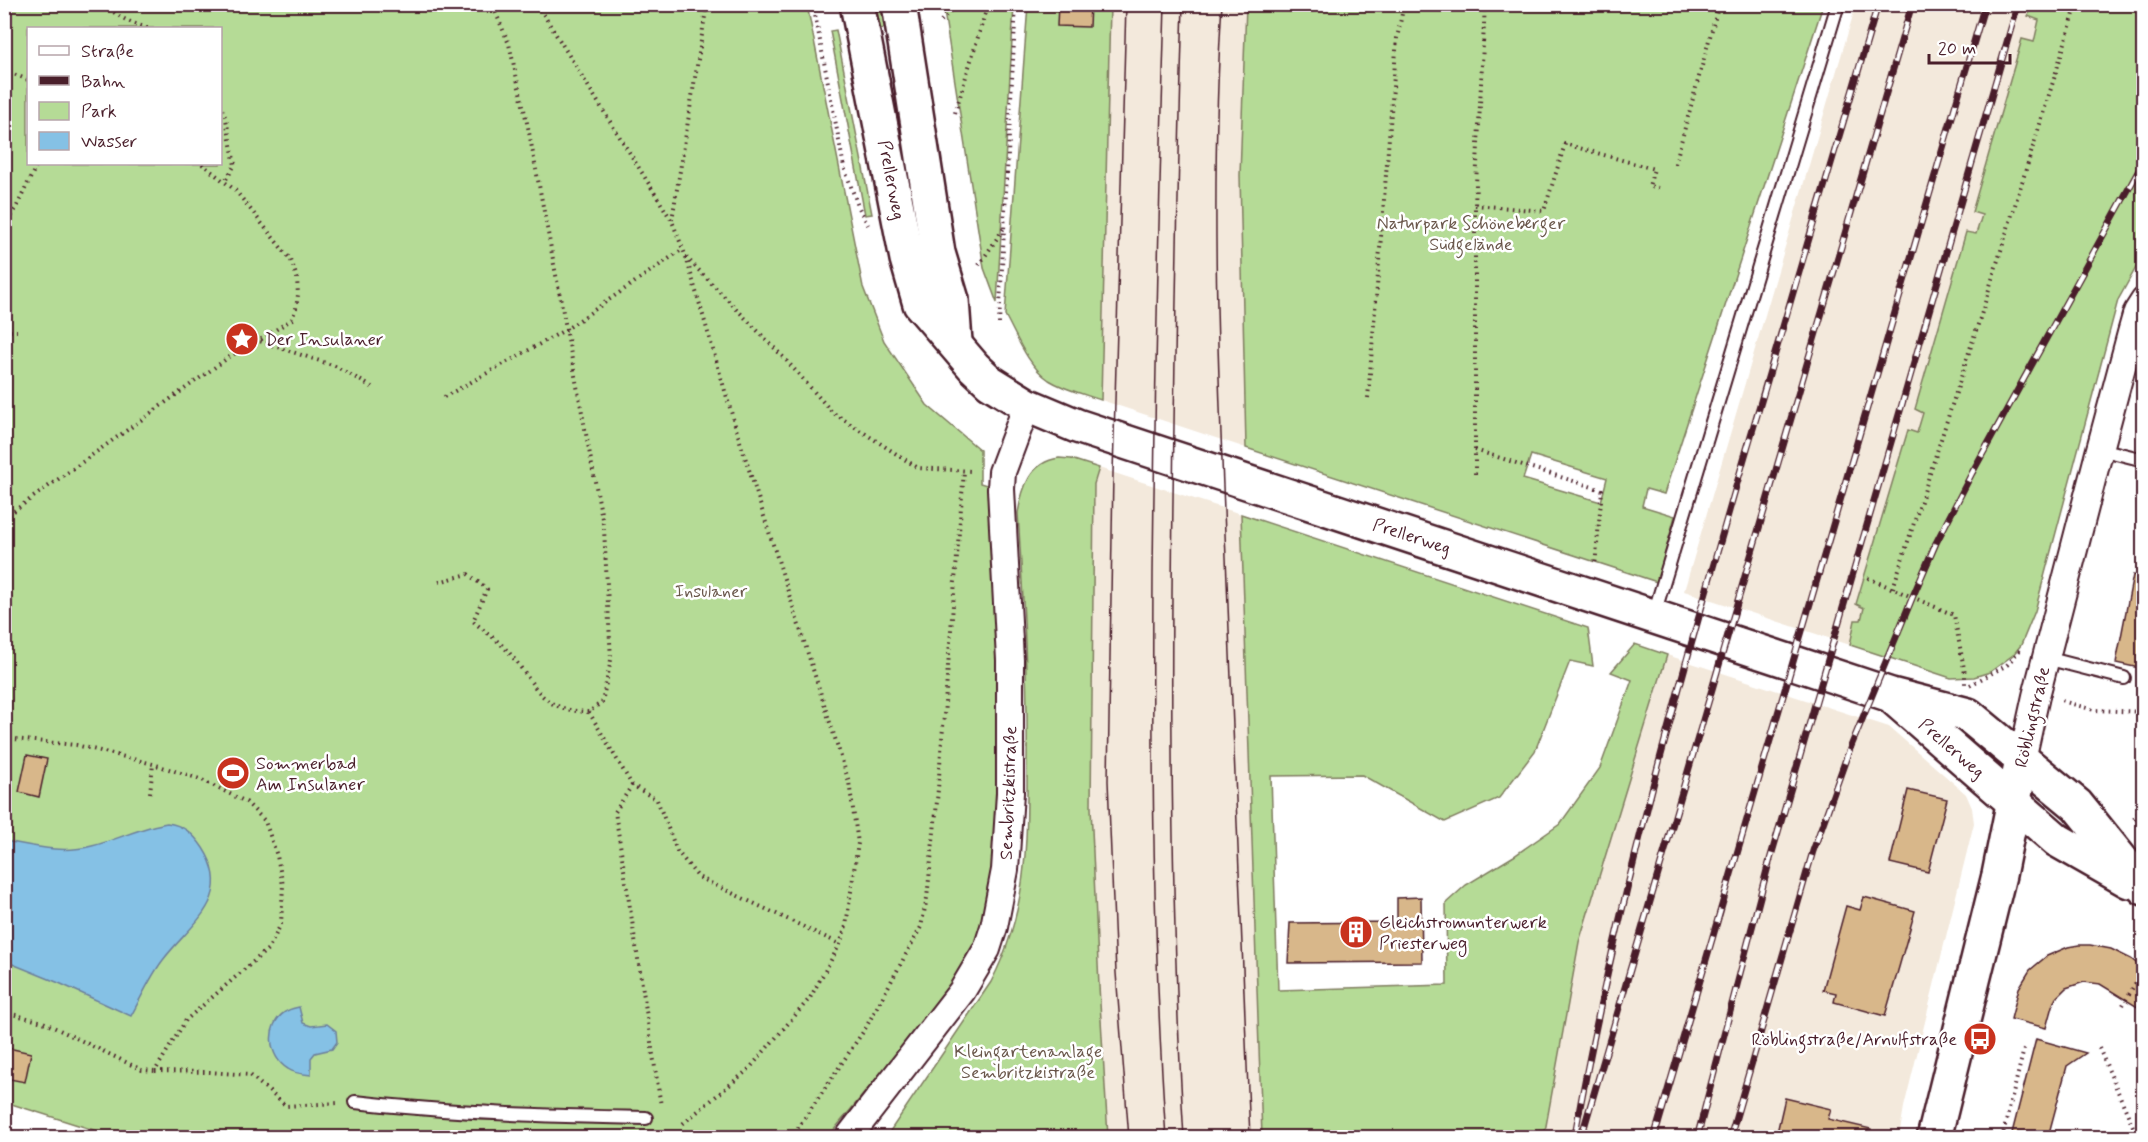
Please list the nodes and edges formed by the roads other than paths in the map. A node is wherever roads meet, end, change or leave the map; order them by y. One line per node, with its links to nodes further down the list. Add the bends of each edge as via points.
1 (857, 4): 5 (main road, Prellerweg, via 913,281 920,304)
2 (900, 4): 5 (main road, Prellerweg, via 938,253 952,300)
3 (1838, 4): 9 (lane)
4 (2144, 301): 7 (street, Röblingstraße, via 2137,312)
5 (955, 342): 6 (main road, Prellerweg, via 990,382)
6 (1027, 405): 9 (main road, Prellerweg, via 1077,426); 18 (street, Sembritzkistraße, via 1002,472 1010,660 1010,793 1005,870 994,927 987,949 962,991)
7 (2100, 449): 8 (lane); 10 (street, Röblingstraße)
8 (2144, 460)
9 (1654, 616): 12 (main road, Prellerweg)
10 (2046, 658): 11 (lane); 13 (street, Röblingstraße)
11 (2124, 678)
12 (1891, 694): 13 (main road, Prellerweg, via 1968,715); 14 (main road, Prellerweg)
13 (2022, 760): 14 (main road, Röblingstraße); 15 (main road, Prellerweg, via 2076,805)
14 (2014, 801): 15 (main road, Prellerweg, via 2057,840); 19 (main road, Röblingstraße)
15 (2144, 888)
16 (354, 1102): 17 (lane, via 544,1116)
17 (646, 1118)
18 (848, 1137)
19 (1934, 1137)

